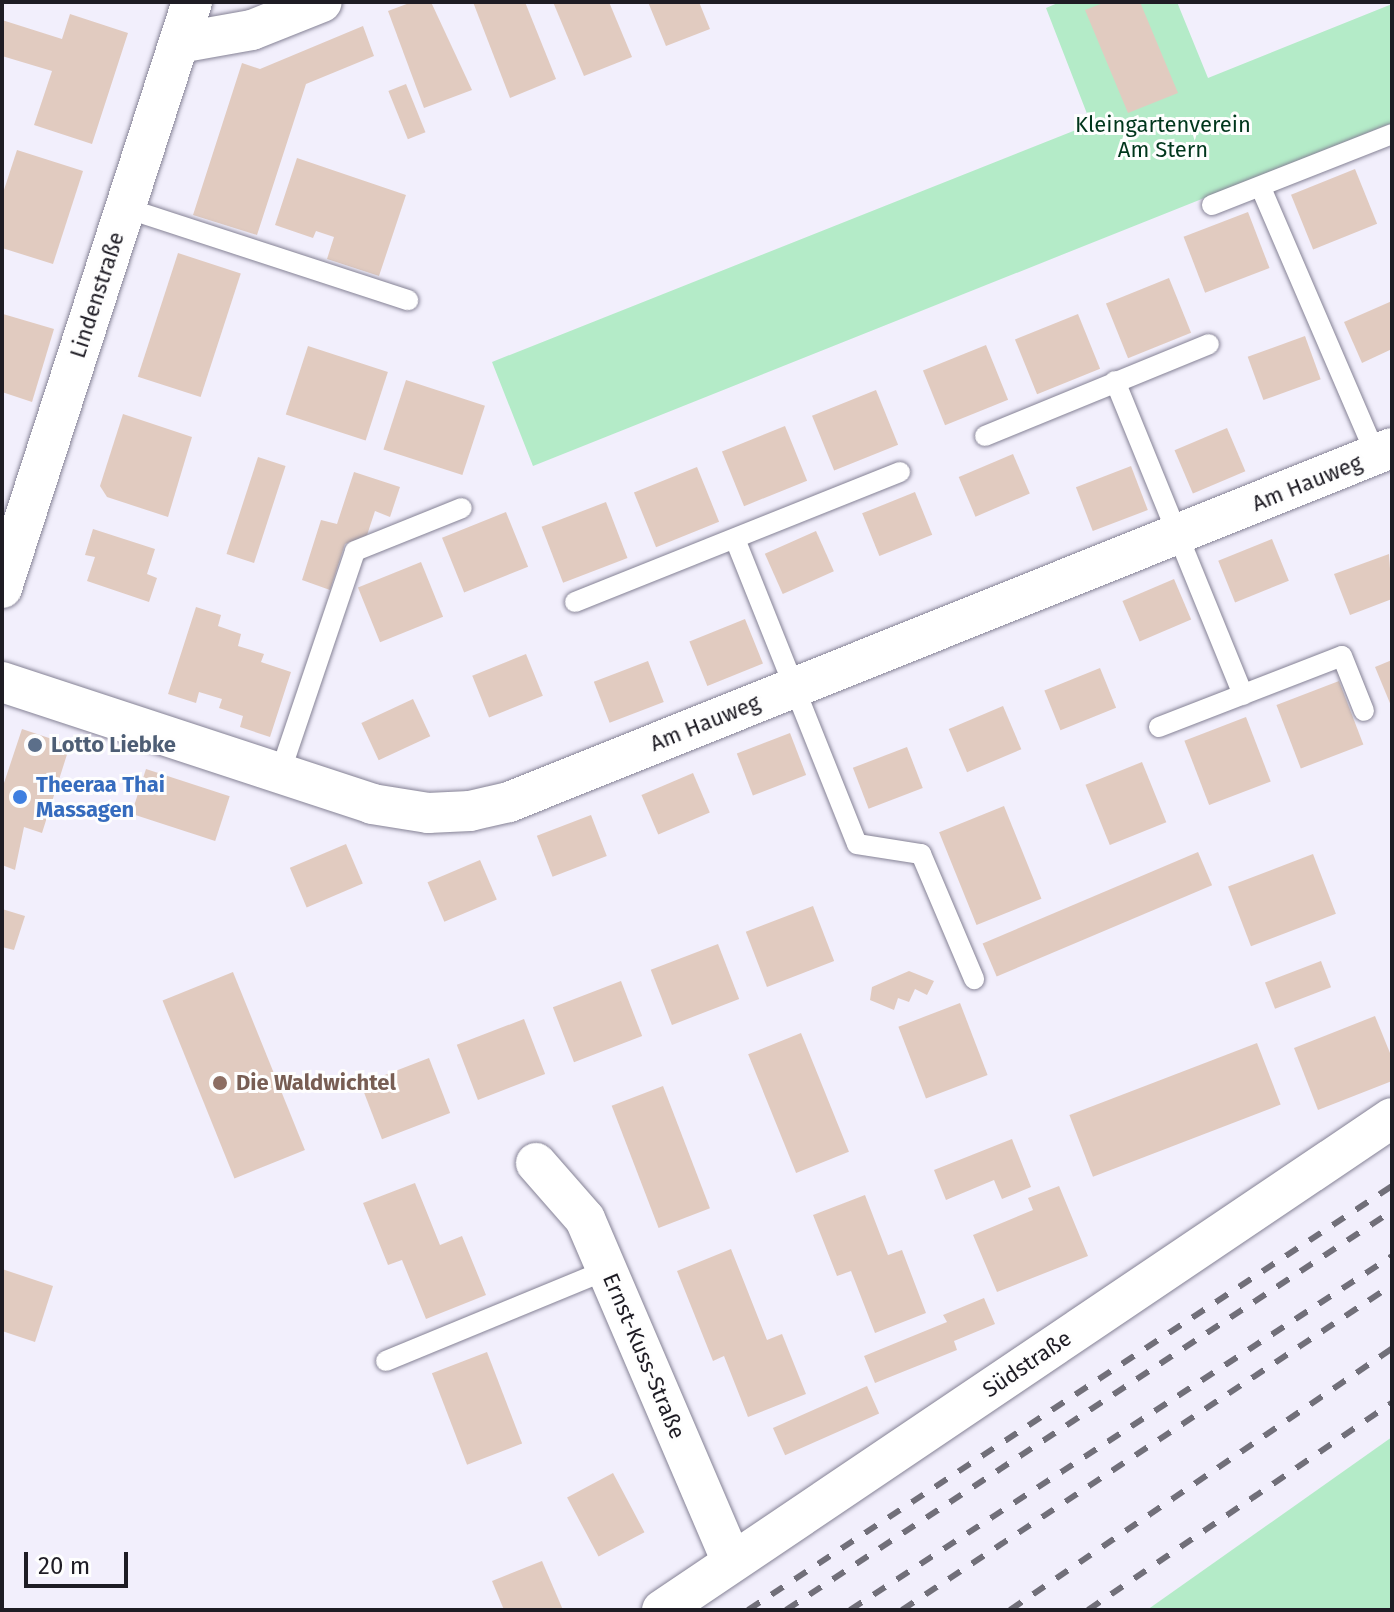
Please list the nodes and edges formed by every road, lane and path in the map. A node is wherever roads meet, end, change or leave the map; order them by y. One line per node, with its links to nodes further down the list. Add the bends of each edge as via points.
1 (192, 2): 3 (street, Lindenstraße)
2 (322, 2): 3 (street, via 252,30)
3 (179, 43): 7 (street, Lindenstraße)
4 (1392, 134): 5 (lane)
5 (1261, 188): 6 (lane); 12 (lane)
6 (1212, 205)
7 (126, 208): 8 (lane); 17 (street, Lindenstraße)
8 (408, 300)
9 (1209, 344): 10 (lane)
10 (1115, 381): 11 (lane); 15 (lane)
11 (985, 436)
12 (1384, 452): 15 (street, Am Hauweg)
13 (900, 472): 16 (lane)
14 (462, 508): 24 (lane, via 355,551)
15 (1179, 534): 20 (street, Am Hauweg); 21 (lane)
16 (735, 539): 18 (lane); 20 (lane)
17 (5, 568)
18 (575, 602)
19 (2, 682): 24 (street, Am Hauweg)
20 (793, 688): 24 (street, Am Hauweg, via 509,802 470,811 428,813 372,804); 25 (lane, via 857,844 921,854)
21 (1243, 695): 22 (lane, via 1342,656); 23 (lane)
22 (1364, 711)
23 (1159, 727)
24 (279, 776)
25 (974, 979)
26 (1392, 1118): 30 (street, Südstraße)
27 (536, 1163): 28 (street, Ernst-Kuss-Straße, via 585,1219)
28 (607, 1270): 29 (lane); 30 (street, Ernst-Kuss-Straße)
29 (386, 1361)
30 (732, 1562): 31 (street, Südstraße)
31 (662, 1610)

